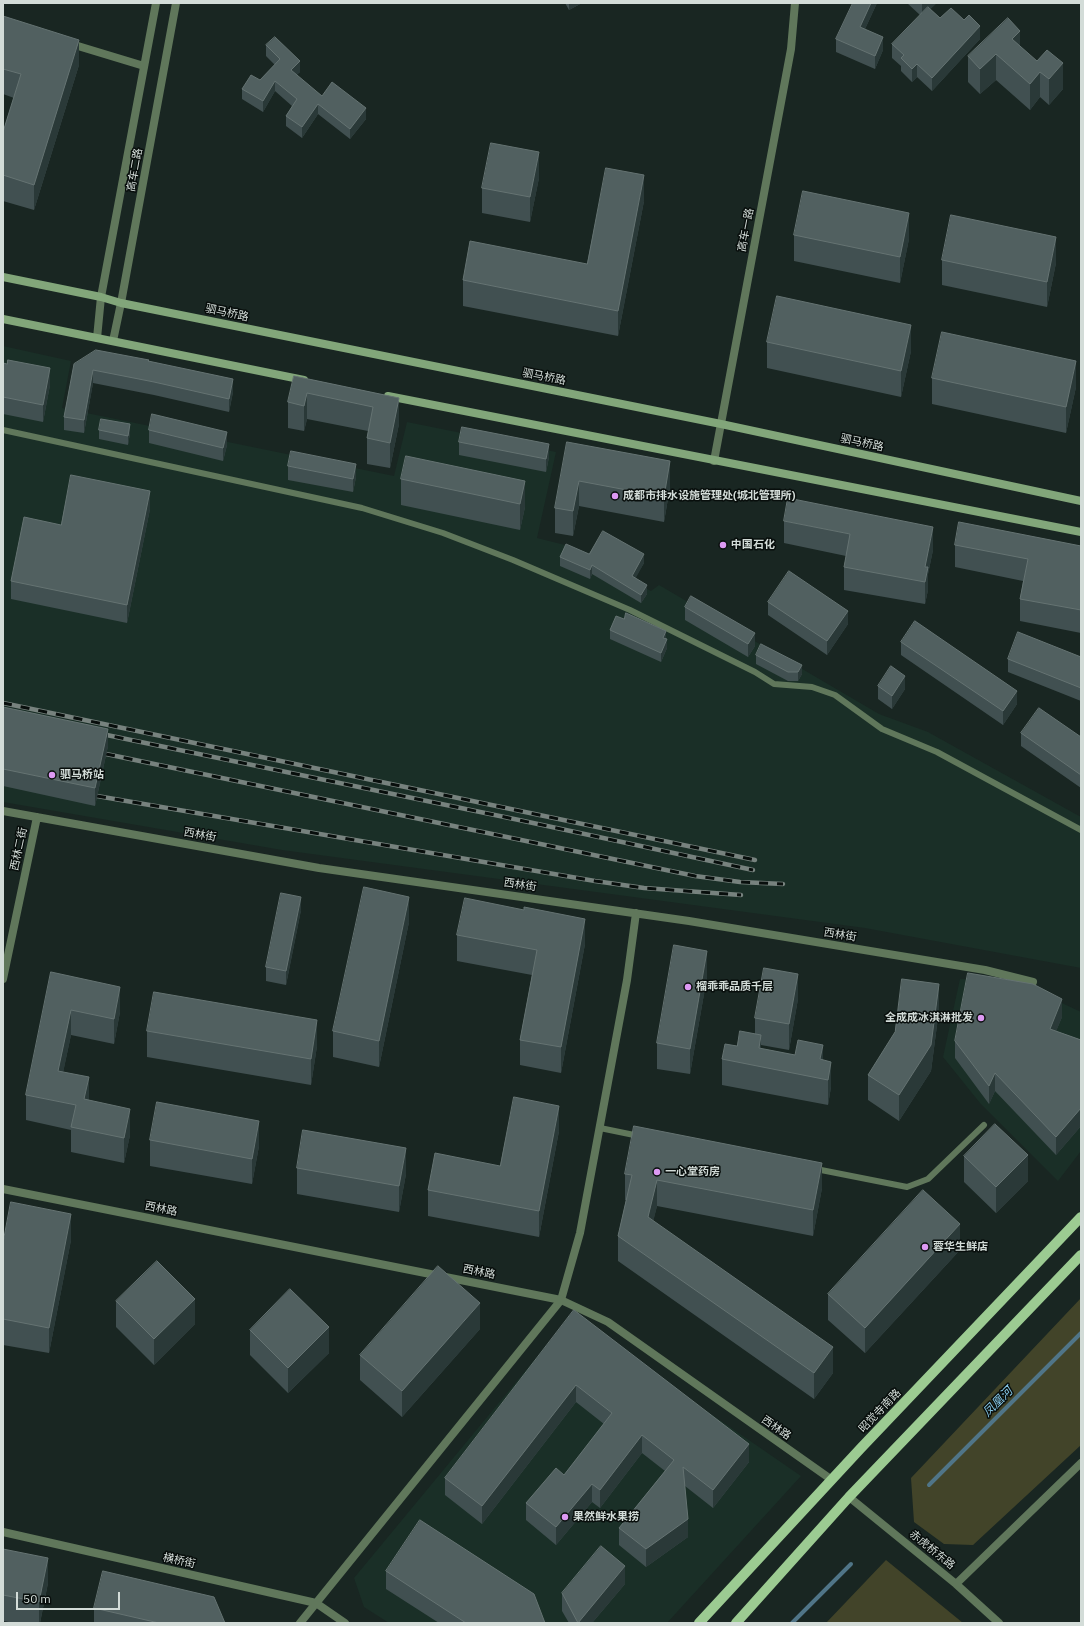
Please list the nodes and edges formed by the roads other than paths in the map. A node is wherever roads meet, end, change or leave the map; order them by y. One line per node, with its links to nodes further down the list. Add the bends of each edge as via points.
1 (156, 3): 5 (street, 高车二路)
2 (176, 3): 8 (street, 高车二路)
3 (795, 3): 14 (street, 高车一路, via 791,49)
4 (62, 41): 5 (street)
5 (144, 66): 7 (street, 高车二路)
6 (3, 277): 7 (main road, 驷马桥路)
7 (102, 297): 8 (main road, 驷马桥路); 10 (street, 高车二路)
8 (121, 303): 11 (street, 高车二路); 14 (main road, 驷马桥路)
9 (3, 319): 10 (main road)
10 (97, 338): 11 (main road)
11 (113, 341): 12 (main road)
12 (315, 382)
13 (377, 394): 16 (main road)
14 (720, 424): 16 (street, 高车一路); 17 (main road, 驷马桥路)
15 (3, 430): 21 (lane, via 362,508 443,533 630,610 774,684 812,687 835,695 882,729 937,752)
16 (714, 460): 18 (main road)
17 (1081, 501)
18 (1081, 532)
19 (3, 811): 20 (street, 西林街)
20 (37, 817): 22 (street, 西林街, via 319,868); 23 (street, 西林二街)
21 (1081, 830)
22 (636, 913): 24 (street, 西林街, via 985,970); 26 (street, via 627,980)
23 (4, 973)
24 (1033, 982)
25 (984, 1125): 28 (lane, via 928,1179 907,1187)
26 (600, 1128): 27 (lane); 32 (street, via 580,1233)
27 (646, 1137)
28 (807, 1168)
29 (3, 1189): 32 (street, 西林路)
30 (1081, 1217): 34 (main road, 昭觉寺南路)
31 (1081, 1255): 35 (main road)
32 (561, 1300): 34 (street, 西林路, via 608,1322); 38 (street)
33 (1081, 1463): 37 (street)
34 (832, 1480): 41 (main road, 昭觉寺南路)
35 (849, 1497): 37 (street, 赤虎桥东路); 42 (main road)
36 (3, 1532): 38 (street, 横桥街)
37 (956, 1584): 43 (street, 赤虎桥东路)
38 (316, 1604): 39 (street); 40 (street, 横桥街)
39 (300, 1623)
40 (345, 1623)
41 (699, 1623)
42 (736, 1623)
43 (999, 1623)

